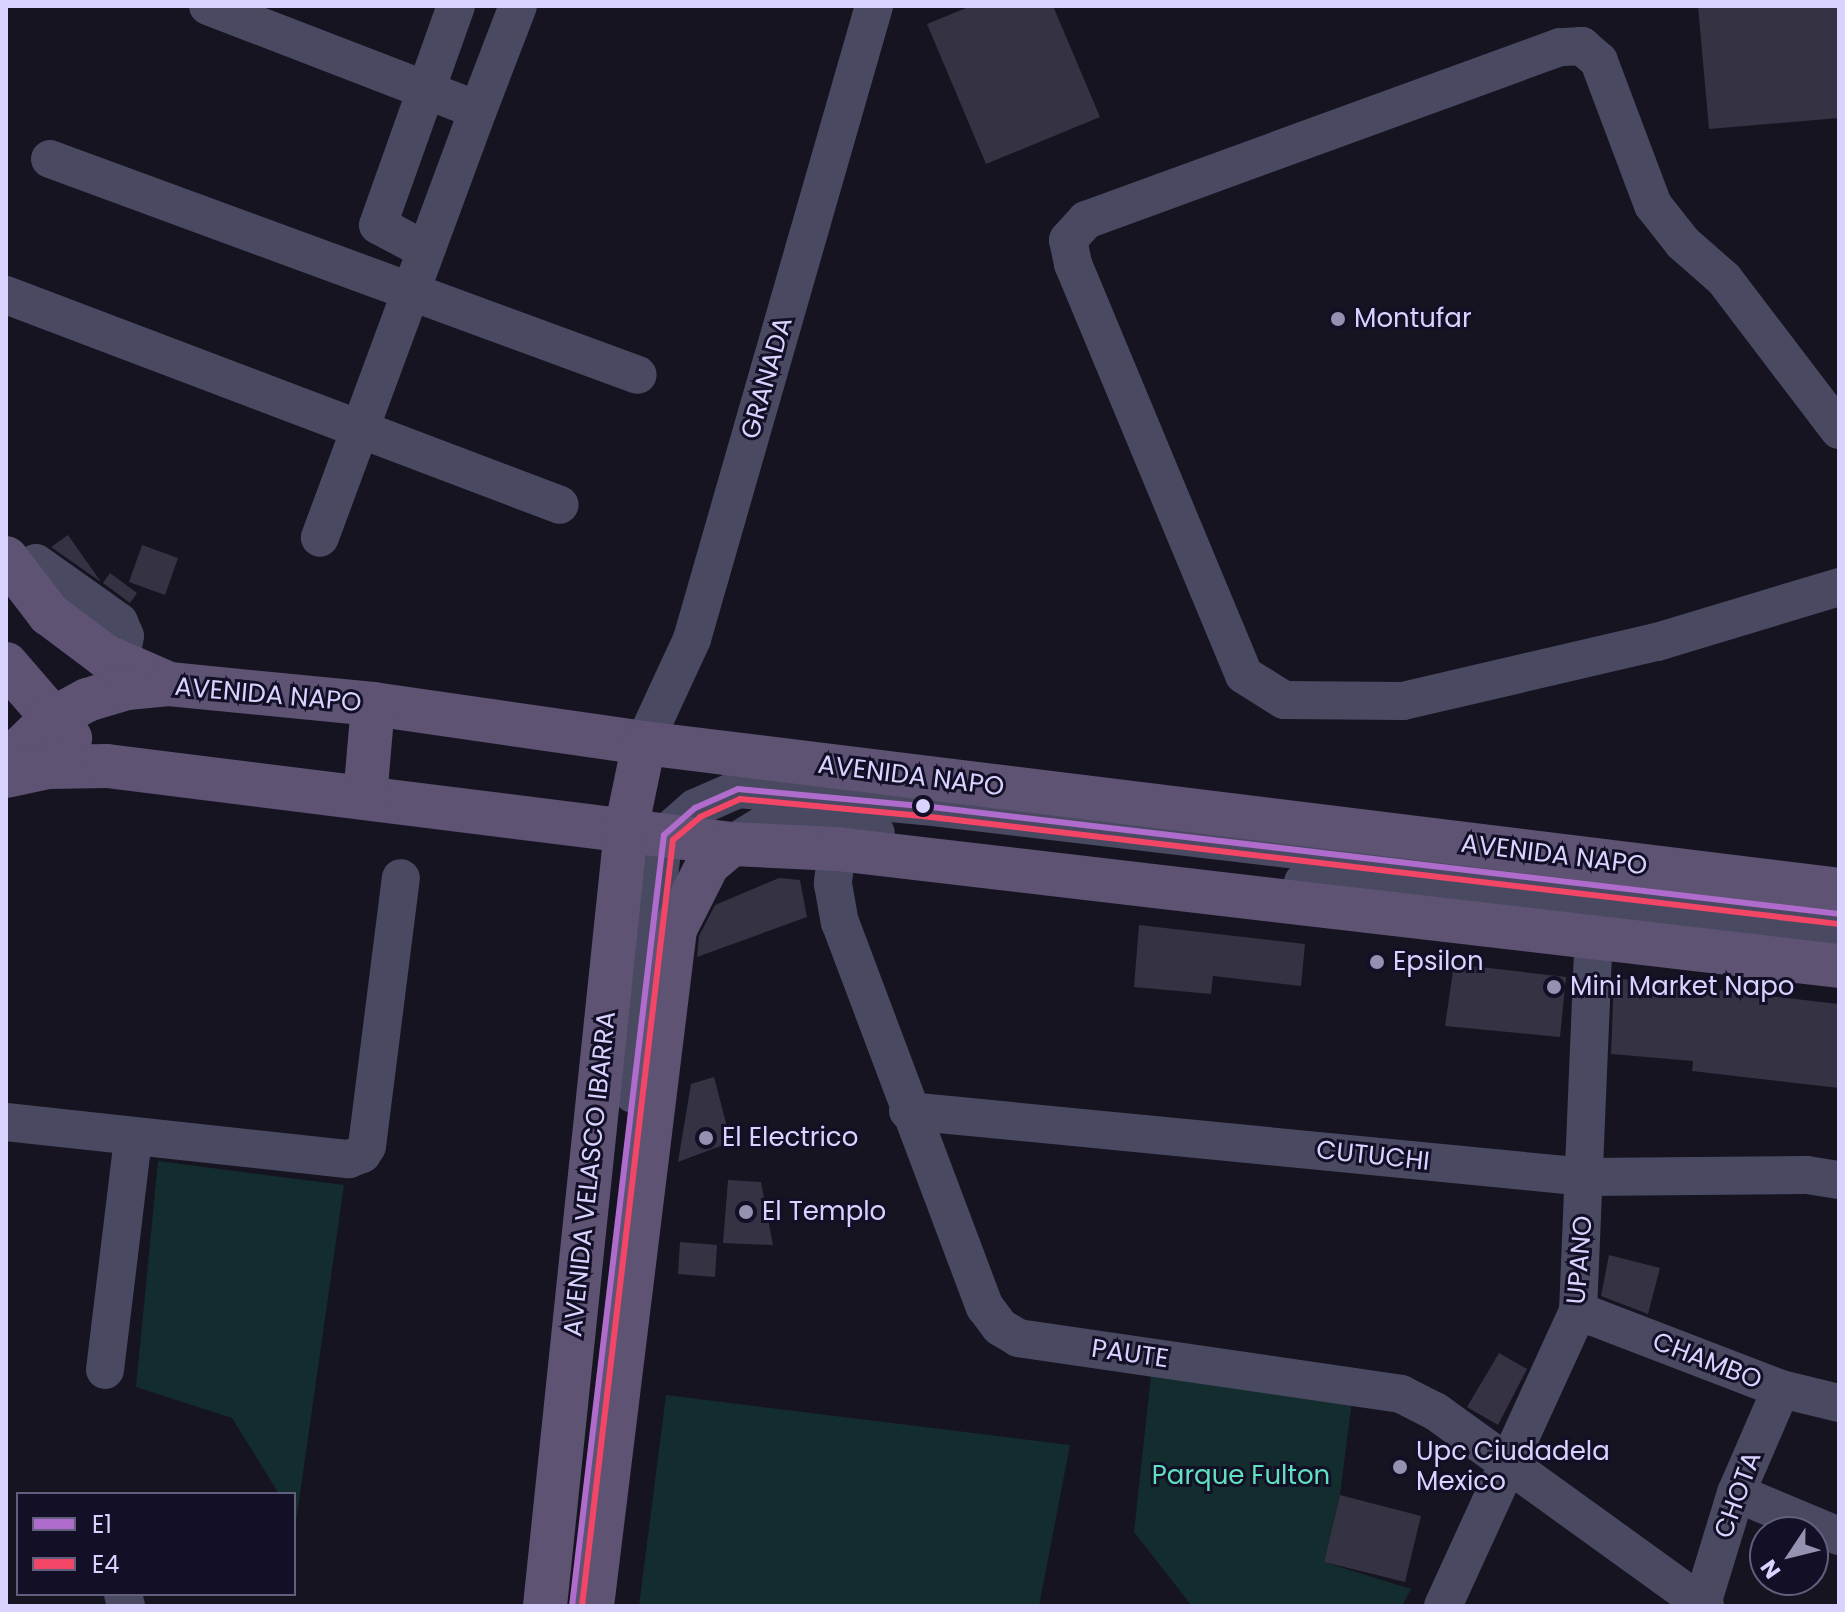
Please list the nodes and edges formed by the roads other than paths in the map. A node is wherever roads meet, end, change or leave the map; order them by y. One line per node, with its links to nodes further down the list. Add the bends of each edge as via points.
1 (208, 6): 5 (street)
2 (456, 6): 5 (street)
3 (518, 6): 6 (street)
4 (874, 6): 22 (street, GRANADA, via 692,639)
5 (411, 84): 6 (street); 8 (street, via 378,225)
6 (478, 110): 8 (street)
7 (50, 159): 9 (street)
8 (425, 250): 9 (street)
9 (409, 294): 11 (street); 12 (street)
10 (6, 295): 12 (street)
11 (638, 375)
12 (358, 430): 14 (street); 15 (street)
13 (1839, 430): 17 (street, via 1724,279 1683,243 1653,205 1599,61 1582,46 1560,47 1086,220 1068,240 1073,264 1244,675 1284,700 1403,701 1657,642)
14 (560, 505)
15 (320, 538)
16 (9, 564): 19 (main road, via 49,614 120,662)
17 (1839, 587)
18 (6, 664): 21 (main road)
19 (169, 684): 20 (main road, AVENIDA NAPO); 21 (main road, AVENIDA NAPO, via 114,692)
20 (373, 704): 22 (main road, AVENIDA NAPO); 26 (main road)
21 (50, 720): 23 (main road, AVENIDA NAPO); 24 (main road)
22 (644, 743): 27 (main road, AVENIDA VELASCO IBARRA); 31 (main road, AVENIDA NAPO)
23 (6, 763)
24 (107, 766): 25 (main road, via 48,767); 26 (main road)
25 (6, 776)
26 (365, 798): 27 (main road)
27 (645, 833): 28 (main road); 32 (street, via 738,789); 49 (main road, AVENIDA VELASCO IBARRA); 50 (street)
28 (732, 844): 29 (main road); 34 (street, via 776,817 937,843); 51 (main road, AVENIDA VELASCO IBARRA, via 708,864 675,929)
29 (837, 849): 33 (main road); 36 (street, PAUTE, via 833,884 840,922)
30 (401, 878): 38 (street, via 362,1154 349,1159)
31 (1839, 890)
32 (1839, 914)
33 (1594, 934): 35 (main road); 39 (street, UPANO)
34 (1839, 943)
35 (1839, 966)
36 (908, 1111): 39 (street, CUTUCHI); 45 (street, PAUTE, via 985,1307 1000,1327 1018,1338 1401,1394 1435,1411)
37 (6, 1122): 38 (street)
38 (133, 1137): 42 (street)
39 (1586, 1177): 40 (street, CUTUCHI, via 1807,1175); 41 (street, UPANO)
40 (1839, 1180)
41 (1578, 1311): 43 (street, CHAMBO); 45 (street, UPANO)
42 (105, 1370)
43 (1781, 1389): 44 (street, CHAMBO); 46 (street, CHOTA)
44 (1839, 1403)
45 (1509, 1468): 48 (street, PAUTE); 52 (street, UPANO)
46 (1736, 1493): 47 (street); 48 (street, CHOTA)
47 (1839, 1536)
48 (1704, 1605)
49 (545, 1606)
50 (572, 1606)
51 (592, 1606)
52 (1443, 1606)

